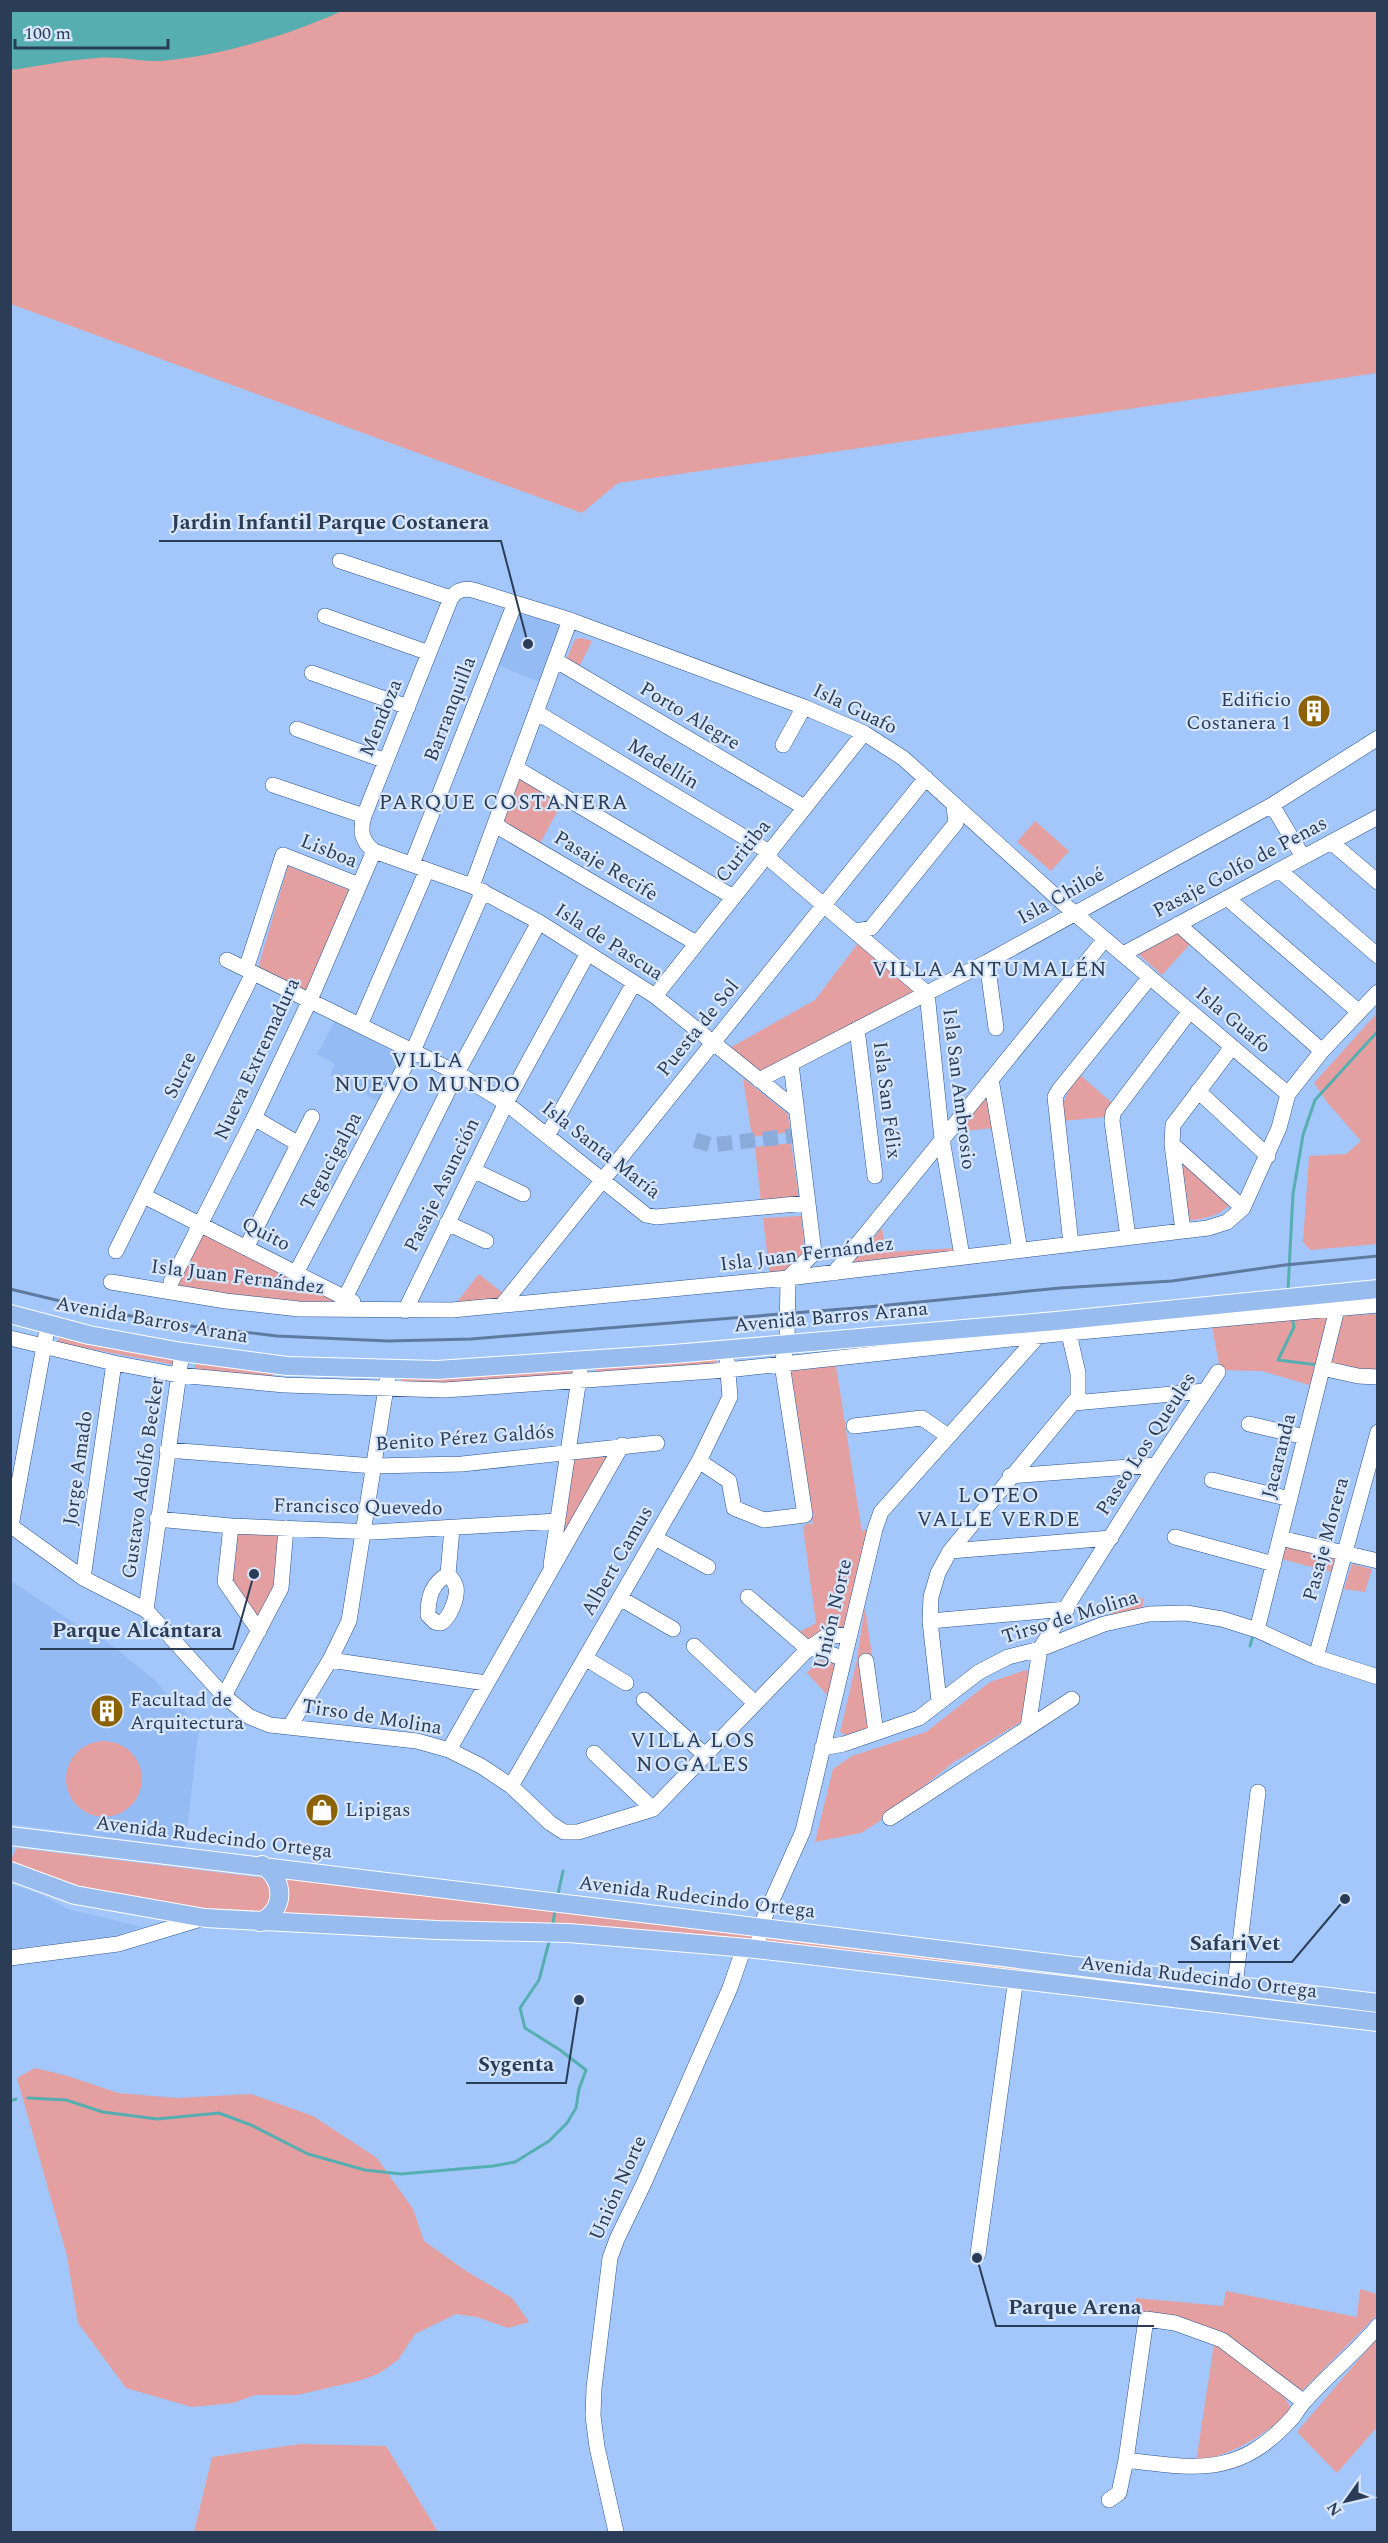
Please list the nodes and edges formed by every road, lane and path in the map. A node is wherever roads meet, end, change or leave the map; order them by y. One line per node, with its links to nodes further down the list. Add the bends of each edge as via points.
1 (340, 561): 2 (street)
2 (451, 598): 3 (street, Isla Guafo, via 469,589); 6 (street, Mendoza)
3 (515, 603): 5 (street, Isla Guafo); 31 (street, Barranquilla)
4 (325, 616): 6 (street)
5 (570, 620): 7 (street, Tegucigalpa); 10 (street, Isla Guafo)
6 (429, 653): 9 (street, Mendoza)
7 (555, 660): 11 (street, Tegucigalpa); 22 (street, Porto Alegre)
8 (312, 673): 9 (street)
9 (408, 707): 16 (street, Mendoza)
10 (804, 707): 13 (street, Isla Guafo); 15 (street)
11 (536, 712): 17 (street, Tegucigalpa); 28 (street, Medellín)
12 (297, 729): 16 (street)
13 (864, 733): 18 (street, Isla Guafo, via 890,748); 22 (street, Curitiba)
14 (1377, 738): 20 (street, Isla Chiloé)
15 (783, 745)
16 (386, 761): 23 (street, Mendoza)
17 (516, 768): 25 (street, Tegucigalpa); 37 (street)
18 (926, 778): 21 (street, Isla Guafo); 39 (street, Puesta de Sol)
19 (273, 785): 23 (street)
20 (1272, 805): 30 (street); 40 (street, Isla Chiloé)
21 (954, 806): 40 (street, Isla Guafo); 43 (street, via 956,823 871,928)
22 (804, 807): 28 (street, Curitiba)
23 (364, 816): 27 (street, Mendoza, via 362,833)
24 (1377, 817): 26 (street, Pasaje Golfo de Penas)
25 (495, 825): 36 (street, Tegucigalpa); 45 (street, Pasaje Recife)
26 (1331, 842): 30 (street, Pasaje Golfo de Penas); 34 (street)
27 (374, 850): 31 (street, Isla de Pascua); 35 (street, Nueva Extremadura)
28 (768, 854): 37 (street, Curitiba); 39 (street, Isla San Ambrosio)
29 (283, 855): 35 (street, Lisboa); 51 (street, Sucre)
30 (1303, 857): 33 (street, Pasaje Golfo de Penas)
31 (412, 864): 32 (street, Isla de Pascua)
32 (427, 870): 36 (street, Isla de Pascua); 60 (street)
33 (1279, 870): 38 (street, Pasaje Golfo de Penas); 48 (street)
34 (1377, 882)
35 (359, 885): 57 (street, Nueva Extremadura)
36 (478, 888): 41 (street, Isla de Pascua); 65 (street, Tegucigalpa)
37 (733, 897): 45 (street, Curitiba)
38 (1227, 898): 42 (street, Pasaje Golfo de Penas); 59 (street)
39 (824, 905): 43 (street, Isla San Ambrosio); 63 (street, Puesta de Sol)
40 (1074, 913): 44 (street, Isla Guafo); 50 (street, Isla Chiloé)
41 (539, 922): 46 (street, Isla de Pascua); 68 (street)
42 (1178, 924): 47 (street, Pasaje Golfo de Penas); 66 (street)
43 (856, 932): 55 (street, Isla San Ambrosio)
44 (1105, 939): 47 (street, Isla Guafo); 69 (street)
45 (696, 943): 56 (street, Curitiba)
46 (588, 952): 53 (street, Isla de Pascua); 73 (street, Pasaje Asunción)
47 (1123, 954): 52 (street, Isla Guafo)
48 (1377, 956)
49 (227, 960): 51 (street, Isla Santa María)
50 (987, 962): 55 (street, Isla Chiloé); 61 (street)
51 (250, 971): 57 (street, Isla Santa María); 86 (street, Sucre)
52 (1150, 977): 58 (street, Isla Guafo); 94 (street, via 1055,1097)
53 (634, 983): 56 (street, Isla de Pascua); 77 (street)
54 (1377, 992): 59 (street, Isla Juan Fernández)
55 (927, 993): 62 (street, Isla Chiloé); 78 (street, Isla San Ambrosio)
56 (655, 996): 63 (street, Isla de Pascua)
57 (310, 1000): 60 (street, Isla Santa María); 76 (street, Nueva Extremadura)
58 (1190, 1011): 64 (street, Isla Guafo); 92 (street, via 1113,1113)
59 (1359, 1012): 66 (street, Isla Juan Fernández)
60 (360, 1025): 65 (street, Isla Santa María)
61 (996, 1028)
62 (857, 1029): 67 (street, Isla Chiloé); 83 (street, Isla San Félix)
63 (713, 1043): 70 (street, Isla de Pascua); 84 (street, Puesta de Sol)
64 (1232, 1047): 71 (street); 72 (street, Isla Guafo)
65 (413, 1051): 68 (street, Isla Santa María); 99 (street, Tegucigalpa)
66 (1322, 1051): 72 (street, Isla Juan Fernández)
67 (791, 1064): 70 (street, Isla Chiloé); 74 (street)
68 (457, 1073): 73 (street, Isla Santa María); 105 (street)
69 (991, 1079): 78 (street); 96 (street)
70 (759, 1080): 74 (street, Isla de Pascua)
71 (1198, 1091): 80 (street, via 1173,1125); 81 (street)
72 (1288, 1094): 81 (street, Isla Juan Fernández)
73 (506, 1103): 77 (street, Isla Santa María); 82 (street, Pasaje Asunción)
74 (797, 1110): 87 (street)
75 (312, 1117): 79 (street)
76 (254, 1118): 79 (street); 90 (street, Nueva Extremadura)
77 (548, 1136): 84 (street, Isla Santa María)
78 (942, 1139): 98 (street, Isla San Ambrosio); 100 (street)
79 (297, 1143): 95 (street)
80 (1172, 1144): 88 (street); 91 (street)
81 (1268, 1156): 88 (street, Isla Juan Fernández)
82 (474, 1170): 85 (street); 89 (street, Pasaje Asunción)
83 (875, 1176)
84 (602, 1181): 87 (street, Isla Santa María, via 641,1213 656,1217); 107 (street, Puesta de Sol)
85 (523, 1194)
86 (144, 1196): 90 (street, Quito); 97 (street, Sucre)
87 (807, 1203): 101 (street, via 814,1253)
88 (1243, 1208): 91 (street, Isla Juan Fernández, via 1227,1222)
89 (447, 1223): 93 (street); 110 (street, Pasaje Asunción)
90 (200, 1224): 95 (street, Quito); 103 (street, Nueva Extremadura)
91 (1183, 1231): 92 (street, Isla Juan Fernández)
92 (1128, 1237): 94 (street, Isla Juan Fernández)
93 (486, 1241)
94 (1071, 1244): 96 (street, Isla Juan Fernández)
95 (246, 1248): 99 (street, Quito)
96 (1020, 1250): 98 (street, Isla Juan Fernández)
97 (116, 1251)
98 (962, 1256): 100 (street, Isla Juan Fernández)
99 (296, 1273): 105 (street, Quito)
100 (834, 1273): 101 (street, Isla Juan Fernández)
101 (789, 1278): 107 (street, Isla Juan Fernández); 116 (street)
102 (111, 1282): 109 (street, Isla Juan Fernández, via 299,1309)
103 (171, 1282)
104 (1377, 1289): 106 (main road, Avenida Barros Arana)
105 (345, 1298): 109 (street, Quito)
106 (1339, 1300): 108 (street, Avenida Barros Arana); 113 (main road, Avenida Barros Arana); 125 (street, Jacaranda)
107 (503, 1305): 110 (street, Isla Juan Fernández)
108 (1377, 1305)
109 (368, 1310): 110 (street, Isla Juan Fernández)
110 (405, 1311)
111 (10, 1314): 112 (main road, Avenida Barros Arana)
112 (48, 1324): 117 (street); 119 (main road, Avenida Barros Arana)
113 (1051, 1328): 115 (street, Avenida Barros Arana); 116 (main road, Avenida Barros Arana); 120 (street, Unión Norte); 135 (street, via 1076,1363 1079,1387)
114 (10, 1338): 117 (street, Avenida Barros Arana)
115 (1003, 1340): 120 (street, via 1011,1343); 123 (street, Avenida Barros Arana)
116 (787, 1342): 118 (main road, Avenida Barros Arana); 123 (street)
117 (44, 1348): 122 (street, Avenida Barros Arana); 153 (street)
118 (727, 1348): 121 (main road, Avenida Barros Arana); 127 (street, Albert Camus)
119 (182, 1352): 124 (main road, Avenida Barros Arana); 129 (street, Gustavo Adolfo Becker)
120 (1020, 1356): 139 (street, Unión Norte)
121 (582, 1360): 126 (main road, Avenida Barros Arana); 131 (street)
122 (114, 1363): 129 (street, Avenida Barros Arana); 169 (street, Jorge Amado)
123 (782, 1364): 127 (street, Avenida Barros Arana); 145 (street, via 805,1515 764,1520 735,1508 729,1481)
124 (287, 1366): 126 (main road, Avenida Barros Arana); 132 (street)
125 (1322, 1368): 130 (street); 140 (street, Jacaranda)
126 (389, 1370): 133 (street)
127 (727, 1370): 131 (street, Avenida Barros Arana); 145 (street, Albert Camus, via 730,1397)
128 (1218, 1372): 134 (street, Paseo Los Queules)
129 (178, 1375): 132 (street, Avenida Barros Arana); 143 (street, Gustavo Adolfo Becker)
130 (1377, 1377)
131 (578, 1381): 133 (street, Avenida Barros Arana); 144 (street)
132 (285, 1385): 133 (street, Avenida Barros Arana)
133 (386, 1390): 147 (street)
134 (1205, 1391): 135 (street); 146 (street, Paseo Los Queules)
135 (1074, 1403): 148 (street)
136 (1249, 1424): 140 (street)
137 (854, 1426): 139 (street, via 922,1418)
138 (1377, 1432): 163 (street, Pasaje Morera)
139 (948, 1436): 178 (street, Unión Norte, via 881,1512)
140 (1305, 1437): 150 (street, Jacaranda)
141 (657, 1443): 142 (street, Benito Pérez Galdós)
142 (622, 1445): 144 (street, Benito Pérez Galdós); 168 (street)
143 (167, 1450): 147 (street, Benito Pérez Galdós); 151 (street, Gustavo Adolfo Becker)
144 (568, 1452): 147 (street, Benito Pérez Galdós, via 462,1464); 152 (street)
145 (699, 1461): 158 (street, Albert Camus)
146 (1156, 1465): 148 (street); 159 (street, Paseo Los Queules)
147 (374, 1466): 157 (street)
148 (1010, 1476): 162 (street)
149 (1212, 1480): 150 (street)
150 (1290, 1499): 161 (street, Jacaranda)
151 (157, 1519): 154 (street, Francisco Quevedo); 173 (street, Gustavo Adolfo Becker)
152 (558, 1521): 156 (street, Francisco Quevedo); 168 (street)
153 (10, 1526): 169 (street, Tirso de Molina)
154 (231, 1526): 155 (street, Francisco Quevedo); 177 (street, via 225,1582)
155 (286, 1528): 157 (street, Francisco Quevedo); 177 (street, via 281,1588)
156 (452, 1529): 157 (street, Francisco Quevedo); 167 (street)
157 (362, 1531): 185 (street, via 349,1621)
158 (655, 1538): 166 (street); 171 (street, Albert Camus)
159 (1111, 1538): 162 (street); 172 (street, Paseo Los Queules)
160 (1175, 1538): 165 (street)
161 (1280, 1538): 163 (street); 165 (street, Jacaranda)
162 (950, 1551): 174 (street, via 934,1586)
163 (1344, 1554): 164 (street); 182 (street, Pasaje Morera)
164 (1377, 1561)
165 (1274, 1564): 176 (street, Jacaranda)
166 (708, 1567)
167 (448, 1574)
168 (550, 1574): 188 (street)
169 (83, 1578): 173 (street, Tirso de Molina)
170 (748, 1597): 180 (street)
171 (620, 1598): 175 (street); 183 (street, Albert Camus)
172 (1067, 1609): 174 (street); 181 (street, Paseo Los Queules)
173 (146, 1610): 190 (street, Tirso de Molina)
174 (930, 1621): 193 (street)
175 (673, 1629)
176 (1257, 1630): 181 (street, Tirso de Molina, via 1204,1615 1149,1614 1104,1624); 182 (street, Tirso de Molina)
177 (259, 1631): 190 (street)
178 (849, 1634): 180 (street, Tirso de Molina, via 825,1637); 184 (street, Unión Norte)
179 (694, 1646): 194 (street)
180 (808, 1649): 184 (street); 194 (street, Tirso de Molina)
181 (1040, 1649): 193 (street, Tirso de Molina, via 993,1664); 196 (street, Paseo Los Queules)
182 (1316, 1657): 187 (street, Tirso de Molina)
183 (585, 1658): 189 (street); 202 (street, Albert Camus)
184 (844, 1659): 198 (street, Unión Norte)
185 (330, 1660): 188 (street); 195 (street)
186 (866, 1661): 197 (street)
187 (1377, 1677)
188 (486, 1683): 199 (street)
189 (626, 1683)
190 (224, 1696): 195 (street, Tirso de Molina, via 250,1717 270,1725)
191 (1072, 1699): 196 (street)
192 (644, 1700): 201 (street)
193 (939, 1701): 197 (street, Tirso de Molina, via 919,1718)
194 (755, 1703): 201 (street, Tirso de Molina)
195 (290, 1726): 199 (street, Tirso de Molina, via 417,1741)
196 (1028, 1727): 205 (street)
197 (876, 1733): 198 (street, Tirso de Molina)
198 (822, 1748): 214 (street, Unión Norte, via 803,1831)
199 (449, 1750): 202 (street, Tirso de Molina)
200 (594, 1754): 204 (street)
201 (705, 1755): 204 (street, Tirso de Molina)
202 (511, 1786): 204 (street, Tirso de Molina, via 564,1832 578,1832)
203 (1258, 1792): 220 (street)
204 (653, 1809)
205 (890, 1818)
206 (10, 1836): 207 (main road, Avenida Rudecindo Ortega)
207 (51, 1841): 208 (main road, via 39,1846); 209 (main road, Avenida Rudecindo Ortega)
208 (10, 1847)
209 (262, 1865): 213 (main road, via 276,1878 280,1891 275,1910); 214 (main road, Avenida Rudecindo Ortega)
210 (10, 1871): 211 (main road, Avenida Rudecindo Ortega, via 75,1895)
211 (164, 1911): 212 (main road, Avenida Rudecindo Ortega); 215 (street)
212 (205, 1918): 213 (main road, Avenida Rudecindo Ortega); 215 (street)
213 (260, 1922): 216 (main road, Avenida Rudecindo Ortega, via 569,1933)
214 (760, 1927): 216 (street, Unión Norte); 218 (main road, Avenida Rudecindo Ortega)
215 (156, 1934): 217 (street, via 118,1944)
216 (752, 1948): 219 (main road, Avenida Rudecindo Ortega); 229 (street, Unión Norte, via 741,1956 610,2258 593,2409 597,2447)
217 (10, 1958)
218 (1051, 1963): 219 (main road, via 1033,1965); 220 (main road, Avenida Rudecindo Ortega)
219 (1016, 1978): 221 (main road, Avenida Rudecindo Ortega); 224 (street)
220 (1235, 1985): 221 (main road); 222 (main road, Avenida Rudecindo Ortega)
221 (1201, 2000): 223 (main road, Avenida Rudecindo Ortega)
222 (1377, 2003)
223 (1377, 2022)
224 (978, 2254)
225 (1377, 2326): 226 (street)
226 (1304, 2402): 227 (street, via 1269,2439 1244,2457 1193,2468); 227 (street, via 1222,2340 1175,2323 1146,2319)
227 (1126, 2460): 228 (street, via 1119,2493)
228 (1109, 2500)
229 (616, 2532)

